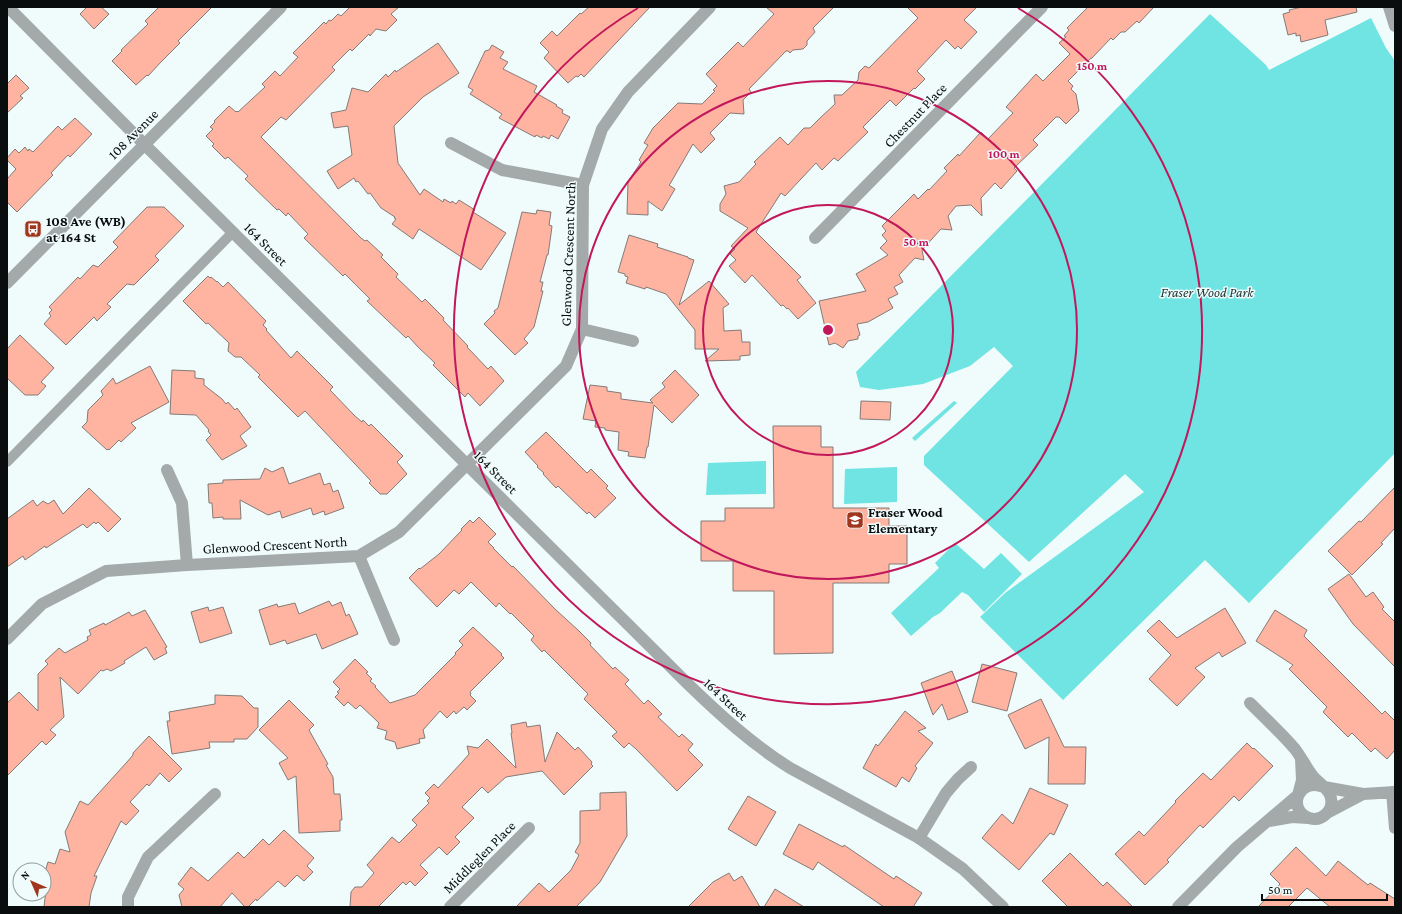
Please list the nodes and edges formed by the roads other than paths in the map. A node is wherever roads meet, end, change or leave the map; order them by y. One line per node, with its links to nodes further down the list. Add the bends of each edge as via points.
1 (8, 7): 8 (street, 164 Street)
2 (281, 7): 8 (street, 108 Avenue)
3 (710, 7): 9 (street, Glenwood Crescent North, via 628,92 602,128)
4 (1388, 7): 6 (street)
5 (1037, 9): 11 (street, Chestnut Place)
6 (1395, 26)
7 (451, 143): 9 (street, via 502,170)
8 (144, 144): 10 (street, 164 Street); 12 (street, 108 Avenue)
9 (583, 185): 13 (street, Glenwood Crescent North)
10 (233, 232): 15 (lane); 16 (street, 164 Street)
11 (815, 238)
12 (7, 283)
13 (582, 329): 14 (street); 16 (street, Glenwood Crescent North, via 566,366)
14 (633, 341)
15 (7, 462)
16 (467, 464): 18 (street, Glenwood Crescent North, via 399,532); 35 (street, 164 Street, via 737,731 790,768)
17 (167, 470): 19 (street, via 182,503)
18 (359, 556): 19 (street, Glenwood Crescent North); 21 (street)
19 (187, 565): 20 (street, Glenwood Crescent North, via 106,571 42,604)
20 (7, 639)
21 (394, 640)
22 (1250, 703): 23 (street, via 1296,750)
23 (1301, 759): 25 (street); 29 (street, via 1302,780)
24 (971, 767): 35 (street, via 946,793)
25 (1324, 787): 28 (street); 29 (street, via 1306,786); 30 (street, via 1331,796)
26 (1393, 792): 28 (street); 34 (street)
27 (215, 794): 36 (street, via 148,857 128,897)
28 (1363, 794): 30 (street)
29 (1298, 795): 31 (street, via 1300,811); 32 (street)
30 (1327, 813): 31 (street, via 1318,819)
31 (1308, 818): 32 (street)
32 (1269, 821): 39 (street, via 1237,847)
33 (529, 828): 37 (street, Middleglen Place)
34 (1395, 828)
35 (919, 838): 38 (street, 164 Street, via 963,869)
36 (128, 907)
37 (450, 907)
38 (1003, 907)
39 (1178, 907)

